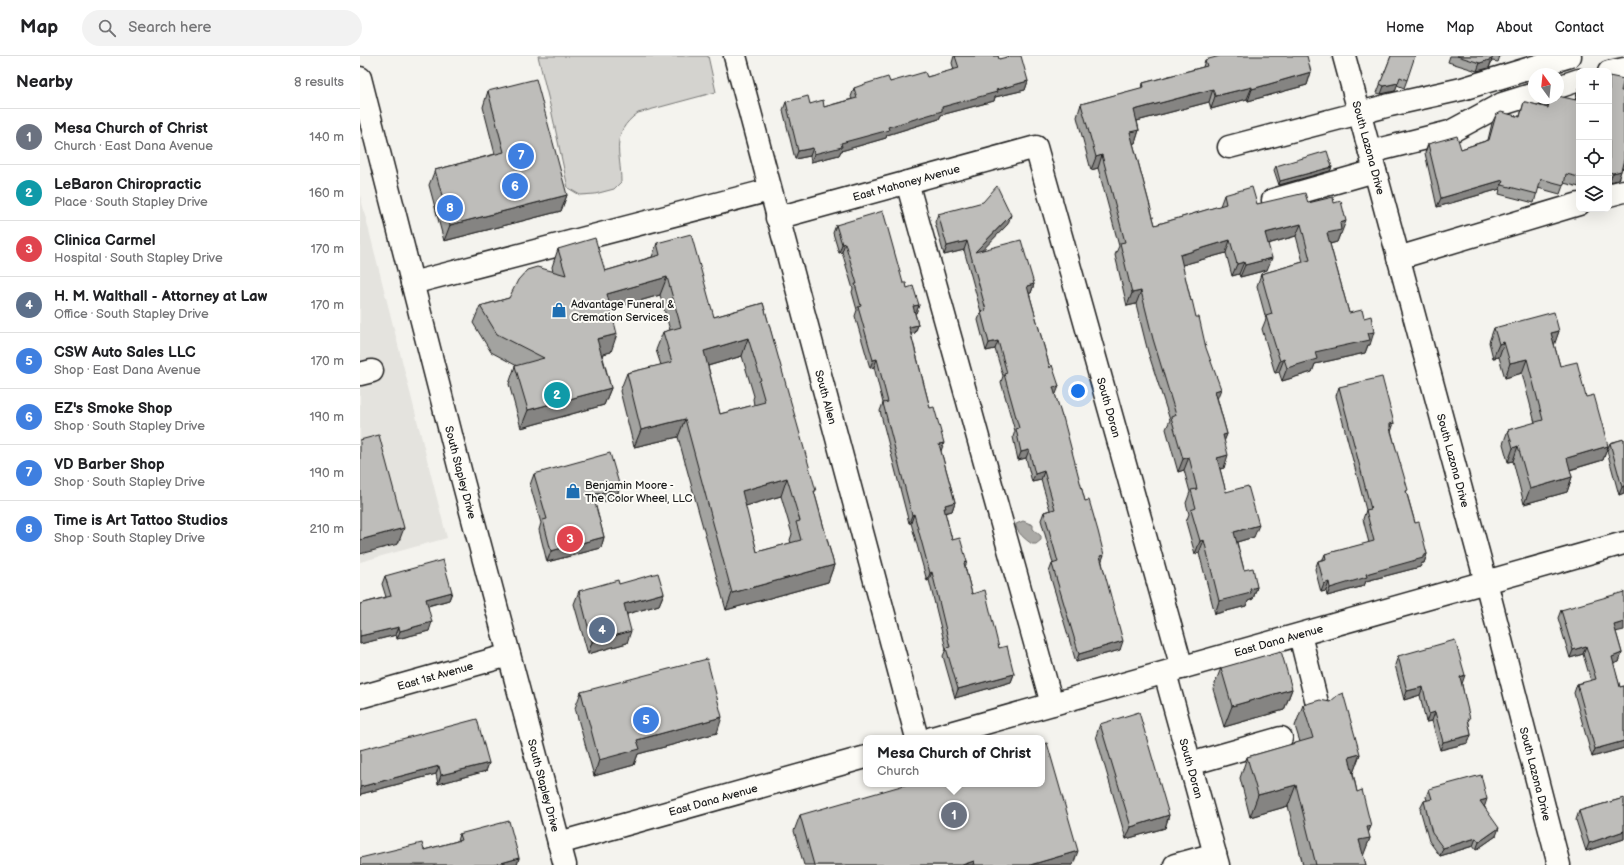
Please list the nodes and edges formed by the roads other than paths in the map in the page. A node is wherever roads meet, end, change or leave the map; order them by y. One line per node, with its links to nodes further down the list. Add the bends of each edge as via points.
1 (735, 56): 15 (street, South Allen)
2 (1344, 56): 10 (street, South Lazona Drive)
3 (1570, 56): 10 (street, via 1462,89)
4 (1624, 69): 5 (street)
5 (1612, 71)
6 (360, 78): 22 (street, South Stapley Drive)
7 (1576, 81): 8 (street)
8 (1564, 85)
9 (1528, 96): 13 (street, via 1502,104 1450,132)
10 (1359, 113): 12 (street); 13 (street, South Lazona Drive)
11 (1036, 147): 14 (street, East Mahoney Avenue); 27 (street, South Doran)
12 (1229, 147)
13 (1373, 161): 18 (street); 21 (street, South Lazona Drive)
14 (907, 182): 20 (street, East Mahoney Avenue); 29 (street)
15 (770, 190): 20 (street, South Allen); 22 (street)
16 (1624, 191): 17 (street)
17 (1612, 195)
18 (1273, 200)
19 (1576, 205): 21 (street)
20 (777, 218): 31 (street, South Allen)
21 (1398, 258): 24 (street, South Lazona Drive)
22 (412, 283): 26 (street, South Stapley Drive)
23 (1624, 543): 24 (street, East Dana Avenue)
24 (1486, 582): 25 (street, East Dana Avenue); 40 (street, South Lazona Drive)
25 (1300, 635): 27 (street, East Dana Avenue); 30 (street)
26 (509, 655): 28 (street, East 1st Avenue); 36 (street, South Stapley Drive)
27 (1174, 670): 29 (street, East Dana Avenue); 35 (street, South Doran)
28 (360, 696)
29 (1052, 704): 32 (street, East Dana Avenue)
30 (1319, 710)
31 (916, 735)
32 (943, 735)
33 (1281, 738): 35 (street)
34 (863, 758): 36 (street, East Dana Avenue)
35 (1190, 764): 37 (street, South Doran)
36 (559, 843): 38 (street, South Stapley Drive)
37 (1216, 859): 39 (street)
38 (565, 865)
39 (1175, 865)
40 (1559, 865)

